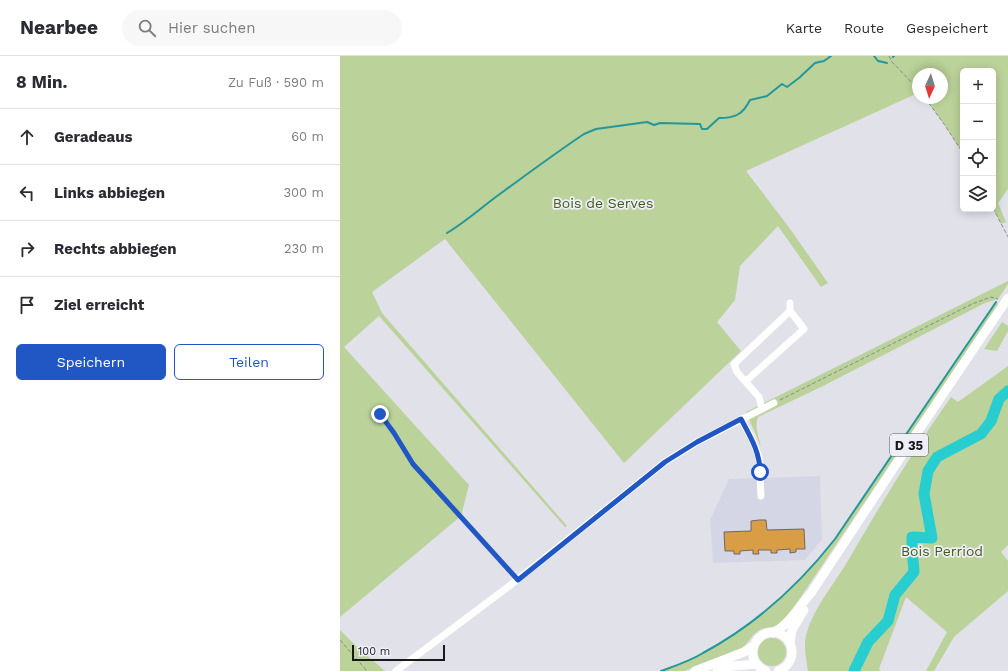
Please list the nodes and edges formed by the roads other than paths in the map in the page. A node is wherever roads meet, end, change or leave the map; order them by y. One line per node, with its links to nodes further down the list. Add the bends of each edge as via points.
1 (1007, 299): 9 (main road, D 35)
2 (790, 303): 3 (lane)
3 (790, 311): 4 (lane, via 734,364 737,372); 4 (lane, via 804,328)
4 (746, 381): 6 (lane, via 759,397)
5 (774, 403): 6 (lane)
6 (762, 409): 7 (lane)
7 (741, 419): 8 (lane, via 759,457); 15 (lane, via 665,462 518,580)
8 (761, 496)
9 (811, 593): 10 (main road, D 35, via 786,623); 11 (main road, D 35, via 792,630)
10 (774, 633): 11 (main road, via 782,635); 12 (main road, via 763,635)
11 (790, 643): 13 (main road)
12 (754, 646): 14 (main road, via 753,656); 16 (main road)
13 (790, 661): 19 (main road); 20 (main road)
14 (756, 664): 17 (main road); 18 (main road)
15 (396, 671)
16 (695, 671)
17 (716, 671)
18 (766, 671)
19 (778, 671)
20 (793, 671)

